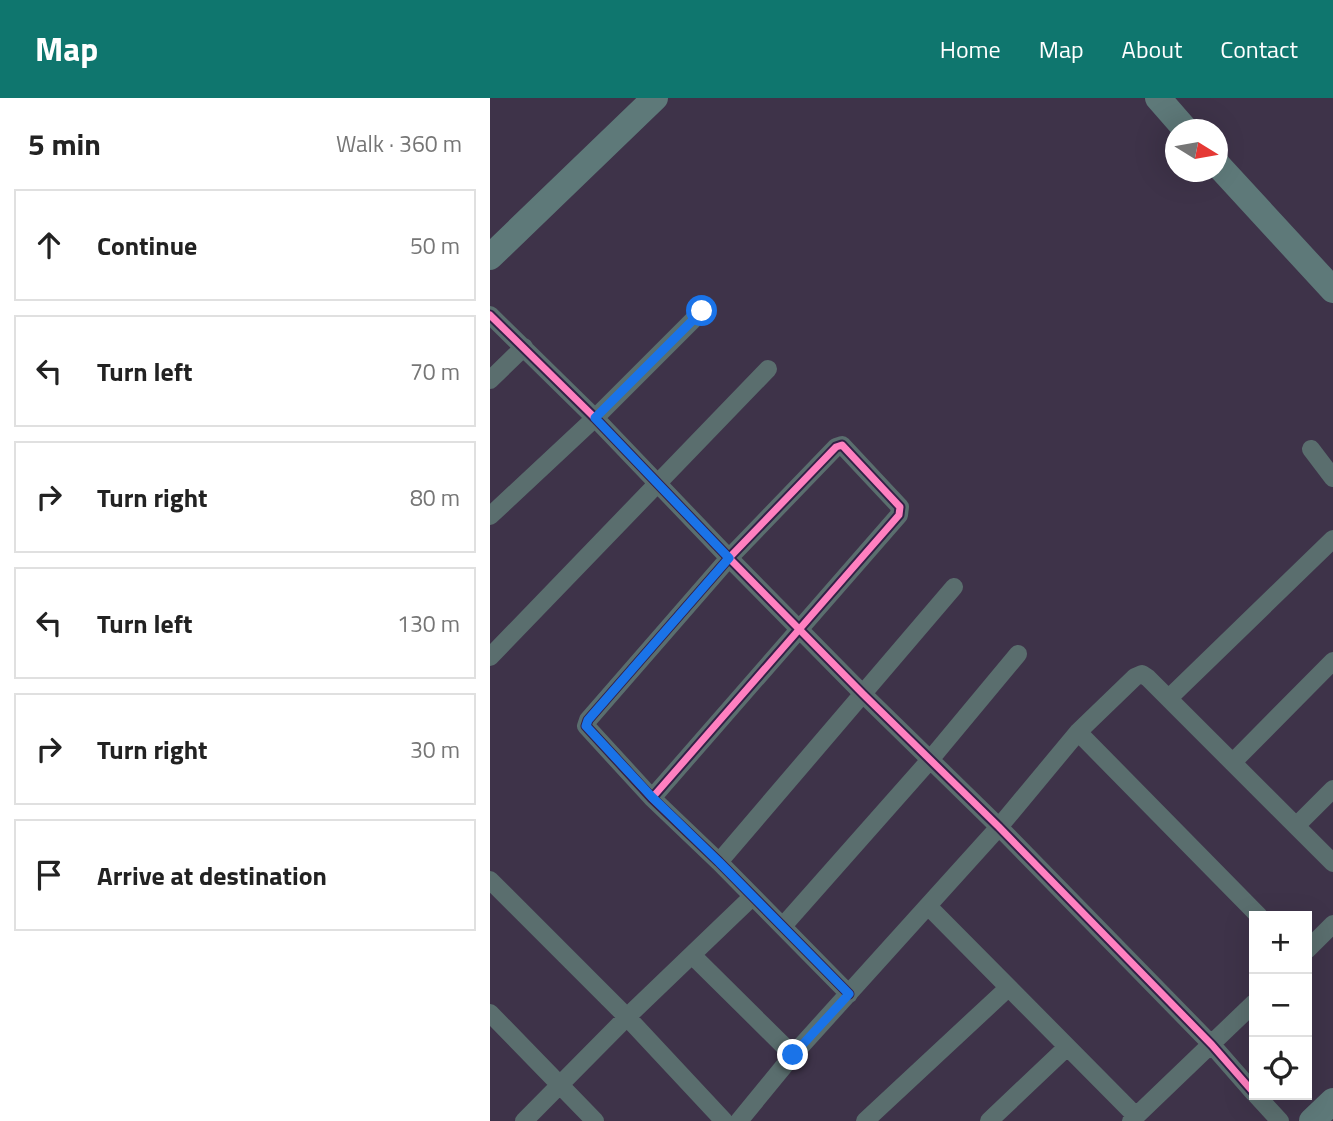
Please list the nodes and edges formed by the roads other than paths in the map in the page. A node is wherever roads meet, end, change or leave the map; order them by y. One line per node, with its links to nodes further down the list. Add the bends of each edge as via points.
1 (655, 98): 5 (street)
2 (1158, 98): 3 (street)
3 (1176, 119)
4 (1228, 176): 6 (street)
5 (490, 257)
6 (1333, 290)
7 (702, 311): 12 (street)
8 (490, 316): 9 (street)
9 (524, 347): 11 (street); 12 (street)
10 (768, 369): 15 (street)
11 (490, 380)
12 (595, 418): 15 (street); 16 (street)
13 (1311, 449): 14 (street)
14 (1333, 478)
15 (658, 485): 18 (street); 22 (street)
16 (490, 516)
17 (1333, 539): 25 (street)
18 (729, 558): 20 (street); 20 (street, via 836,447 847,449 901,511); 30 (street, via 586,726)
19 (954, 587): 24 (street)
20 (799, 628): 24 (street); 30 (street)
21 (1018, 654): 27 (street)
22 (490, 657)
23 (1333, 661): 28 (street)
24 (863, 694): 27 (street); 33 (street)
25 (1169, 698): 26 (street, via 1142,674); 28 (street)
26 (1078, 732): 32 (street); 38 (street)
27 (929, 761): 32 (street); 40 (street)
28 (1233, 761): 31 (street)
29 (1333, 789): 31 (street)
30 (652, 797): 33 (street)
31 (1296, 826): 34 (street)
32 (999, 827): 37 (street); 48 (street)
33 (719, 862): 36 (street)
34 (1333, 863)
35 (490, 880): 47 (street)
36 (752, 897): 40 (street); 42 (street)
37 (928, 906): 43 (street); 44 (street)
38 (1254, 911)
39 (1333, 924): 41 (street)
40 (783, 926): 44 (street)
41 (1312, 945)
42 (692, 955): 47 (street); 50 (street)
43 (1008, 988): 49 (street); 60 (street)
44 (849, 994): 50 (street)
45 (1249, 1008): 48 (street)
46 (490, 1013): 51 (street)
47 (627, 1017): 51 (street); 58 (street)
48 (1212, 1045): 52 (street); 55 (street)
49 (1066, 1048): 55 (street); 61 (street)
50 (793, 1055): 59 (street)
51 (560, 1084): 56 (street); 57 (street)
52 (1249, 1087)
53 (1261, 1100): 62 (street)
54 (1333, 1101): 63 (street)
55 (1134, 1119)
56 (524, 1121)
57 (595, 1121)
58 (724, 1121)
59 (738, 1121)
60 (865, 1121)
61 (989, 1121)
62 (1280, 1121)
63 (1312, 1121)

